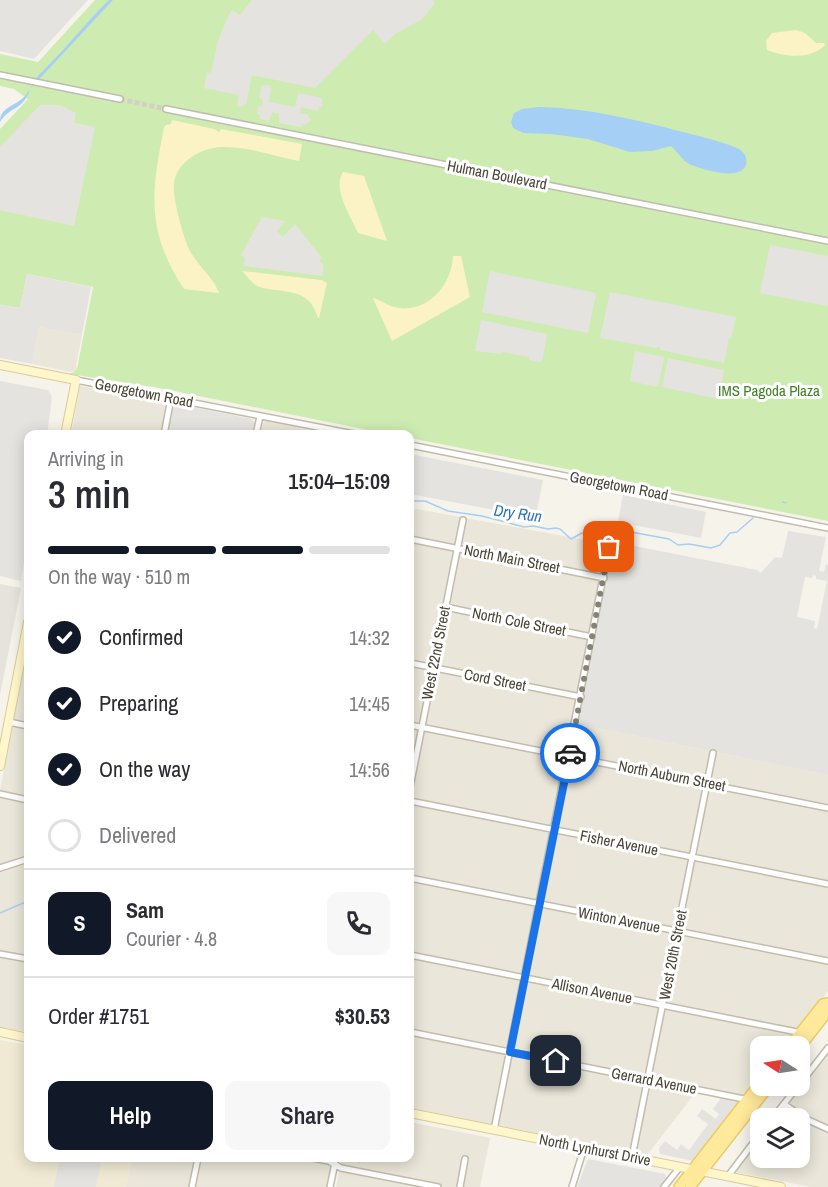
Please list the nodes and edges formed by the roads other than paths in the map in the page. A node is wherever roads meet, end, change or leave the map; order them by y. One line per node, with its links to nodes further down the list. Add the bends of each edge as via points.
1 (0, 75): 2 (street)
2 (120, 99)
3 (166, 108): 4 (street, Hulman Boulevard)
4 (828, 241)
5 (0, 365): 6 (main road, Georgetown Road)
6 (76, 380): 7 (street, Georgetown Road); 9 (main road)
7 (171, 398): 8 (street, Georgetown Road); 10 (street)
8 (260, 416): 11 (street); 12 (street, Georgetown Road)
9 (66, 430)
10 (165, 430)
11 (257, 430)
12 (333, 430)
13 (414, 446): 15 (street, Georgetown Road)
14 (462, 520): 18 (street, West 22nd Street)
15 (828, 528)
16 (414, 540): 18 (street, North Main Street)
17 (609, 547): 19 (street)
18 (456, 548): 19 (street, North Main Street); 20 (street, West 22nd Street)
19 (604, 578): 21 (street)
20 (445, 607): 21 (street, North Cole Street); 24 (street, West 22nd Street)
21 (592, 637): 25 (street)
22 (24, 658): 26 (main road)
23 (414, 664): 24 (street, Cord Street)
24 (433, 667): 25 (street, Cord Street); 29 (street, West 22nd Street)
25 (581, 697): 32 (street)
26 (9, 722): 27 (street); 31 (main road)
27 (24, 725)
28 (414, 726): 29 (street, North Auburn Street)
29 (422, 727): 32 (street, North Auburn Street); 34 (street, West 22nd Street)
30 (713, 753): 35 (street, West 20th Street)
31 (1, 755): 33 (main road)
32 (569, 756): 35 (street, North Auburn Street); 40 (street)
33 (0, 766)
34 (414, 767)
35 (707, 783): 39 (street, North Auburn Street); 41 (street, West 20th Street)
36 (0, 794): 37 (street)
37 (24, 799)
38 (414, 802): 40 (street, Fisher Avenue)
39 (828, 808)
40 (554, 830): 41 (street, Fisher Avenue); 46 (street)
41 (692, 857): 45 (street, Fisher Avenue); 47 (street, West 20th Street)
42 (24, 860): 43 (street)
43 (0, 868)
44 (414, 879): 46 (street, Winton Avenue)
45 (828, 884)
46 (539, 904): 47 (street, Winton Avenue); 52 (street)
47 (677, 932): 51 (street, Winton Avenue); 54 (street, West 20th Street)
48 (0, 954): 50 (street)
49 (414, 956): 52 (street, Allison Avenue)
50 (24, 958)
51 (828, 961)
52 (524, 978): 54 (street, Allison Avenue); 62 (street)
53 (828, 1003): 58 (main road, via 823,1004)
54 (662, 1005): 58 (street, Allison Avenue); 64 (street, West 20th Street)
55 (828, 1011): 58 (main road)
56 (0, 1032): 60 (main road)
57 (414, 1033): 62 (street, Gerrard Avenue)
58 (805, 1034): 59 (main road)
59 (803, 1036)
60 (24, 1037)
61 (828, 1048): 63 (street)
62 (510, 1052): 64 (street, Gerrard Avenue); 73 (street)
63 (810, 1071)
64 (648, 1080): 68 (street, Gerrard Avenue); 76 (street, West 20th Street)
65 (754, 1096): 68 (main road)
66 (758, 1096): 68 (main road)
67 (790, 1096): 69 (street)
68 (752, 1101): 82 (main road)
69 (784, 1104): 70 (street); 72 (street)
70 (781, 1108)
71 (414, 1114): 73 (main road, North Lynhurst Drive)
72 (828, 1129)
73 (494, 1130): 75 (main road, North Lynhurst Drive)
74 (750, 1147): 83 (street)
75 (584, 1148): 76 (main road, North Lynhurst Drive); 89 (street)
76 (632, 1157): 81 (main road, North Lynhurst Drive)
77 (465, 1160): 88 (street)
78 (197, 1162): 85 (street)
79 (335, 1162): 86 (street)
80 (336, 1162): 87 (street, via 341,1168)
81 (680, 1167): 82 (main road, North Lynhurst Drive); 90 (street)
82 (698, 1170): 83 (main road, North Lynhurst Drive); 91 (main road); 92 (main road)
83 (728, 1176): 84 (main road, North Lynhurst Drive)
84 (747, 1184): 93 (main road, North Lynhurst Drive)
85 (192, 1187)
86 (330, 1187)
87 (438, 1187)
88 (460, 1187)
89 (572, 1187)
90 (664, 1187)
91 (679, 1187)
92 (690, 1187)
93 (781, 1187)

